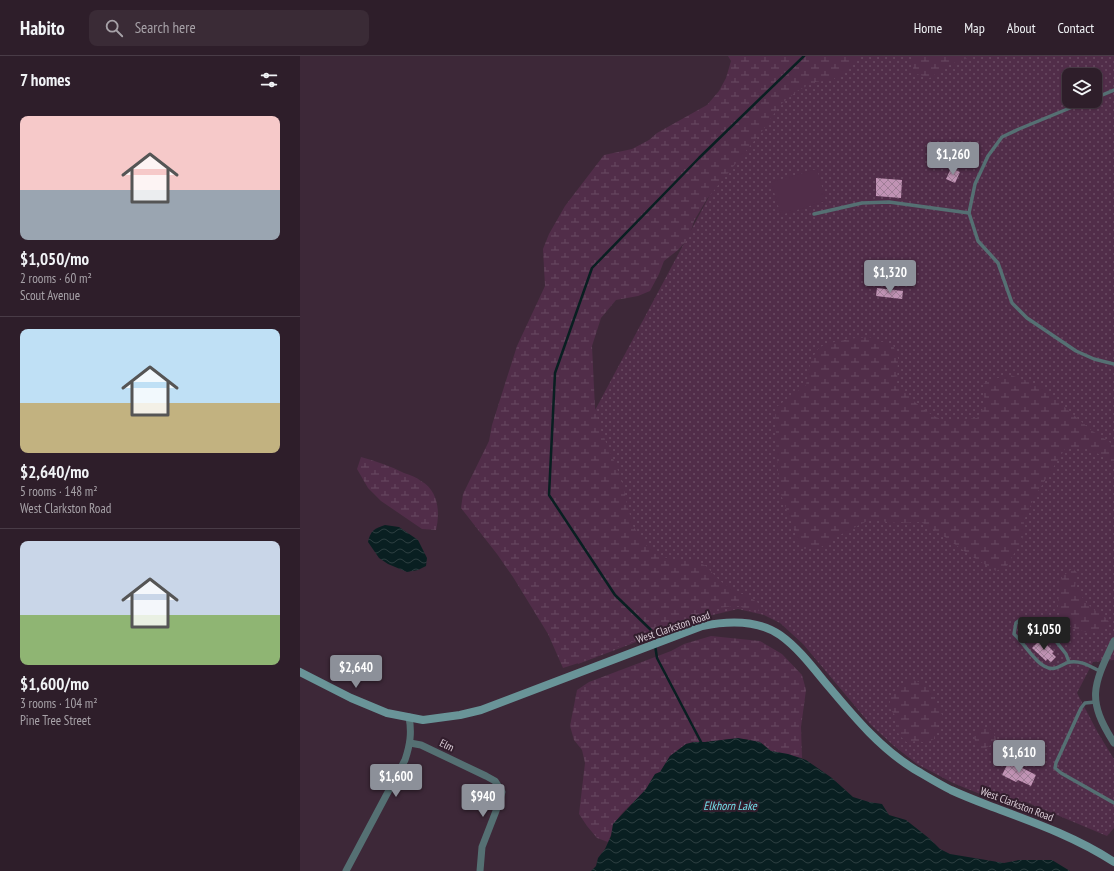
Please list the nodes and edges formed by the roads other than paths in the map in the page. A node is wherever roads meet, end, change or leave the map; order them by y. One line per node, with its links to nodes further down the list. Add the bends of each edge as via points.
1 (1114, 90): 2 (lane)
2 (1102, 95)
3 (1069, 108): 4 (lane, via 1002,137 988,156 974,184)
4 (969, 213): 5 (lane, via 889,202 862,204); 6 (lane, via 978,241 998,264 1012,303 1027,318 1076,351)
5 (814, 214)
6 (1114, 364)
7 (1114, 641): 9 (street)
8 (1069, 662): 8 (lane, via 1053,669 1044,666 1014,634 1016,623 1024,620 1042,634 1055,640); 9 (lane, via 1080,662)
9 (1100, 671): 11 (street)
10 (300, 672): 12 (main road, West Clarkston Road, via 387,713)
11 (1095, 702): 14 (street); 15 (lane, via 1085,703 1081,708 1055,768)
12 (409, 717): 13 (street); 16 (main road, West Clarkston Road, via 423,720 460,716 481,710 702,626 719,622 763,626 780,635 804,656 858,721 888,750 914,769 952,790 1052,829)
13 (410, 743): 17 (street, via 405,760); 18 (street, Elm, via 420,744 472,769 494,781 502,792 482,847)
14 (1114, 743)
15 (1114, 803)
16 (1114, 862)
17 (346, 871)
18 (480, 871)

